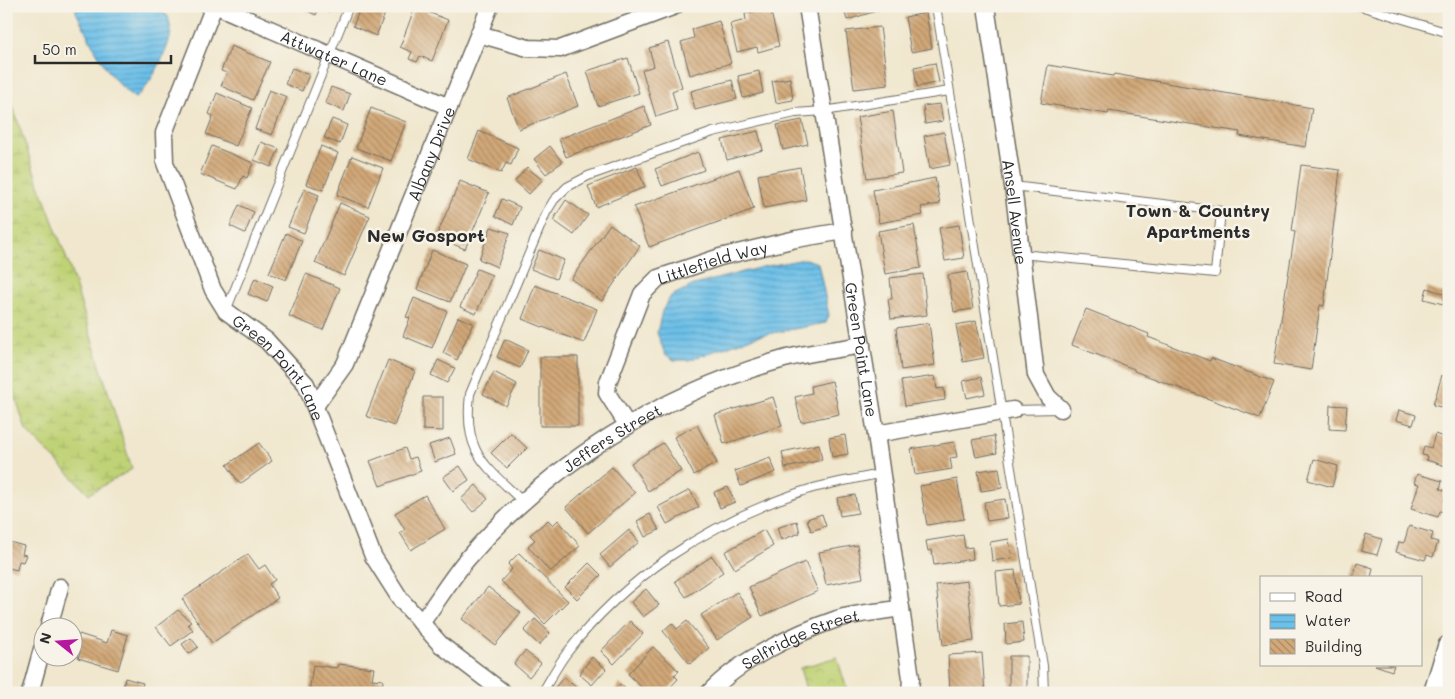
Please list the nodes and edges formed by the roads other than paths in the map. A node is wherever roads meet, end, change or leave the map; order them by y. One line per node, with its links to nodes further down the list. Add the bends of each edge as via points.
1 (216, 6): 11 (street, Attwater Lane); 18 (street, Green Point Lane, via 164,133 164,163 213,290)
2 (349, 6): 11 (lane)
3 (490, 6): 10 (street, Albany Drive)
4 (675, 6): 10 (street, via 560,48 528,48)
5 (807, 6): 14 (street, Green Point Lane)
6 (936, 6): 12 (lane)
7 (986, 6): 15 (street, Ansell Avenue)
8 (1360, 6): 9 (lane)
9 (1449, 33)
10 (479, 34): 13 (street, Albany Drive)
11 (329, 55): 13 (street, Attwater Lane); 18 (lane)
12 (949, 91): 14 (lane); 22 (lane)
13 (449, 107): 20 (street, Albany Drive, via 346,364)
14 (824, 111): 16 (street, Green Point Lane); 26 (lane, via 795,113 713,132 588,176 567,187 554,200 470,394 467,420 471,442 485,464)
15 (1013, 186): 17 (street, Ansell Avenue); 17 (lane, via 1221,211 1215,273)
16 (844, 232): 19 (street, Green Point Lane); 23 (street, Littlefield Way, via 796,239 720,257 658,278 649,286 642,294 608,382 607,393)
17 (1020, 254): 21 (street, Ansell Avenue, via 1036,375 1048,397)
18 (226, 311): 20 (street, Green Point Lane, via 267,341 306,384)
19 (862, 345): 23 (street, Jeffers Street, via 785,359 725,378 654,410); 24 (street, Green Point Lane)
20 (315, 406): 30 (street, Green Point Lane, via 373,556 401,600)
21 (1061, 409): 22 (lane)
22 (1008, 412): 24 (street); 38 (lane)
23 (628, 426): 26 (street, Jeffers Street, via 580,455)
24 (876, 434): 25 (street, Green Point Lane)
25 (882, 474): 28 (street, Green Point Lane); 35 (lane, via 802,491 749,511 688,544 604,610 566,655)
26 (523, 502): 30 (street, Jeffers Street, via 468,559)
27 (60, 587): 29 (street)
28 (901, 608): 36 (street, Selfridge Street, via 839,618 793,637 751,660); 37 (street, Green Point Lane, via 911,678)
29 (52, 616)
30 (421, 623): 34 (street, Green Point Lane, via 440,645)
31 (1449, 647): 39 (street)
32 (37, 666): 33 (street)
33 (30, 693)
34 (504, 693)
35 (542, 693)
36 (709, 693)
37 (910, 693)
38 (1044, 693)
39 (1435, 693)

